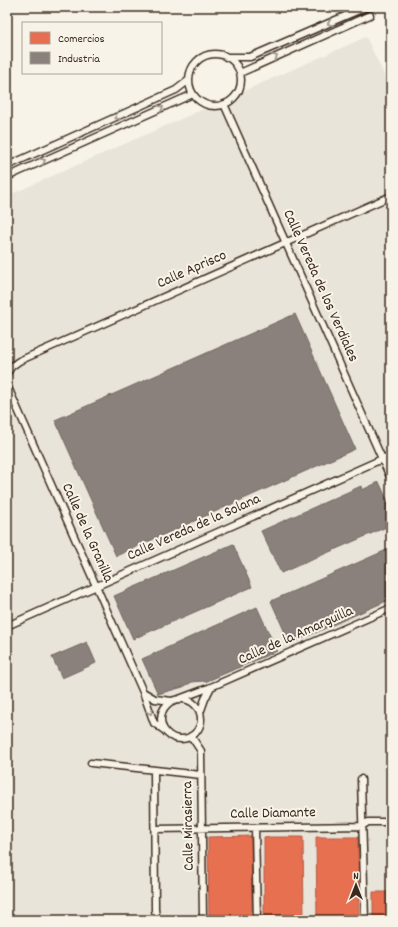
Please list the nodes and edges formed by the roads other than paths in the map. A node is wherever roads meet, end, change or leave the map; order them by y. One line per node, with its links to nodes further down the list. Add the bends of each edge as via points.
1 (366, 7): 3 (street, one-way to 3, via 250,57)
2 (370, 15): 4 (street, one-way to 2)
3 (226, 57): 4 (street); 5 (street, via 209,55 201,58 194,64)
4 (240, 73): 7 (street, via 236,95)
5 (189, 80): 6 (street); 8 (street, one-way to 8, via 176,90)
6 (193, 94): 7 (street, via 205,104); 9 (street, one-way to 6)
7 (224, 104): 11 (street, Calle Vereda de los Verdiales)
8 (7, 166)
9 (7, 177)
10 (391, 196): 11 (street, Calle Aprisco)
11 (286, 243): 12 (street, Calle Aprisco, via 19,361); 15 (street, Calle Vereda de los Verdiales)
12 (7, 373)
13 (7, 385): 17 (street, Calle de la Granilla)
14 (391, 455): 15 (street, Calle Vereda de la Solana)
15 (382, 459): 16 (street, Calle Vereda de los Verdiales); 17 (street, Calle Vereda de la Solana)
16 (391, 479)
17 (96, 586): 19 (street, Calle Vereda de la Solana); 21 (street, Calle de la Granilla)
18 (391, 608): 20 (street, Calle de la Amarguilla)
19 (7, 626)
20 (211, 688): 22 (street, Calle de la Amarguilla); 23 (street)
21 (143, 692): 22 (street, via 155,699); 24 (street, Calle de la Granilla, one-way to 24, via 154,723)
22 (176, 700): 23 (street, via 192,702); 24 (street, via 163,710 161,717)
23 (200, 713): 25 (street, via 199,726)
24 (165, 730): 25 (street, via 174,737)
25 (191, 736): 28 (street, Calle Mirasierra, via 201,751)
26 (91, 763): 27 (street)
27 (154, 770): 28 (street); 34 (street)
28 (201, 775): 32 (street, Calle Mirasierra)
29 (361, 779): 31 (street)
30 (391, 822): 31 (street, Calle Diamante, via 368,822)
31 (362, 826): 33 (street, Calle Diamante); 38 (street)
32 (202, 828): 33 (street, Calle Diamante); 34 (street, Calle Diamante); 36 (street, Calle Mirasierra)
33 (255, 828): 37 (street)
34 (155, 829): 35 (street)
35 (157, 920)
36 (203, 920)
37 (256, 920)
38 (364, 920)

